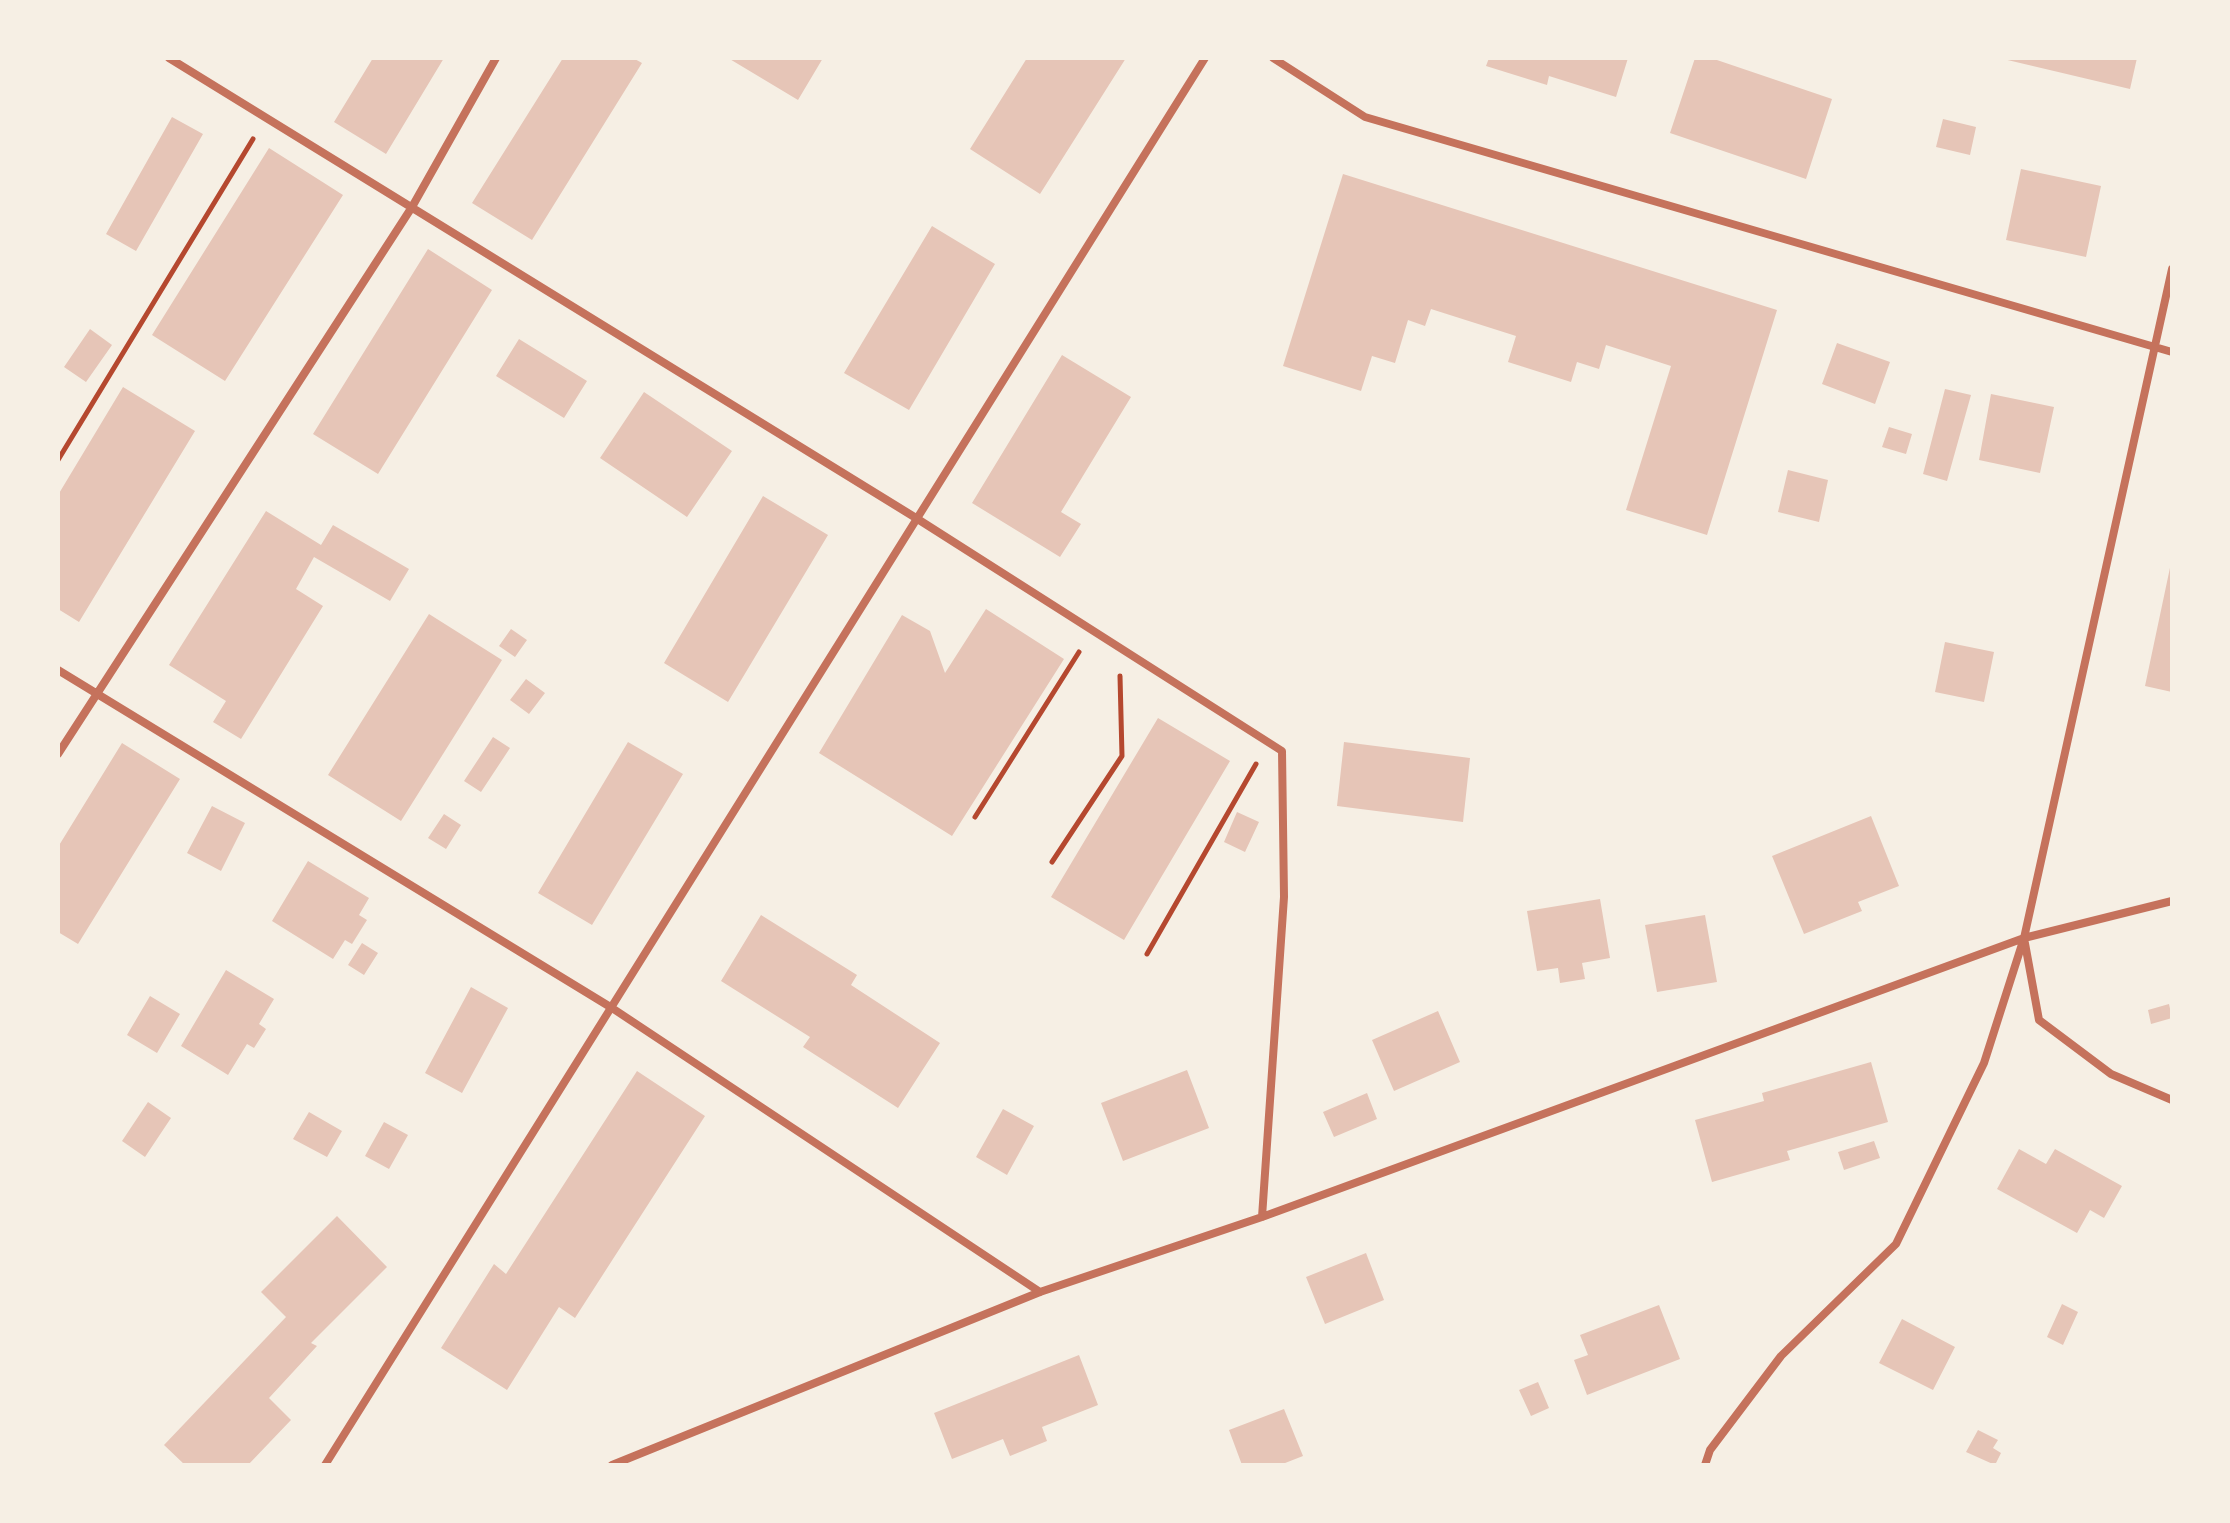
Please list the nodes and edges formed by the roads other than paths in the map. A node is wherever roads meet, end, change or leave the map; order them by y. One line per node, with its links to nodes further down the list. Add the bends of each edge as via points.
1 (169, 58): 5 (street)
2 (496, 58): 5 (street)
3 (1205, 58): 9 (street)
4 (1273, 58): 7 (street, via 1365,117)
5 (412, 207): 9 (street); 11 (street)
6 (2172, 269): 7 (street)
7 (2155, 347): 8 (street); 14 (street)
8 (2172, 352)
9 (916, 518): 15 (street); 17 (street, via 1282,751 1284,897)
10 (58, 670): 11 (street)
11 (97, 694): 12 (street); 15 (street)
12 (58, 754)
13 (2172, 901): 14 (street)
14 (2024, 938): 16 (street, via 2039,1020 2111,1074); 17 (street); 21 (street, via 1984,1063 1896,1244 1781,1356 1710,1450)
15 (612, 1008): 18 (street); 19 (street)
16 (2172, 1100)
17 (1262, 1217): 18 (street)
18 (1040, 1292): 20 (street)
19 (325, 1465)
20 (612, 1465)
21 (1705, 1465)

